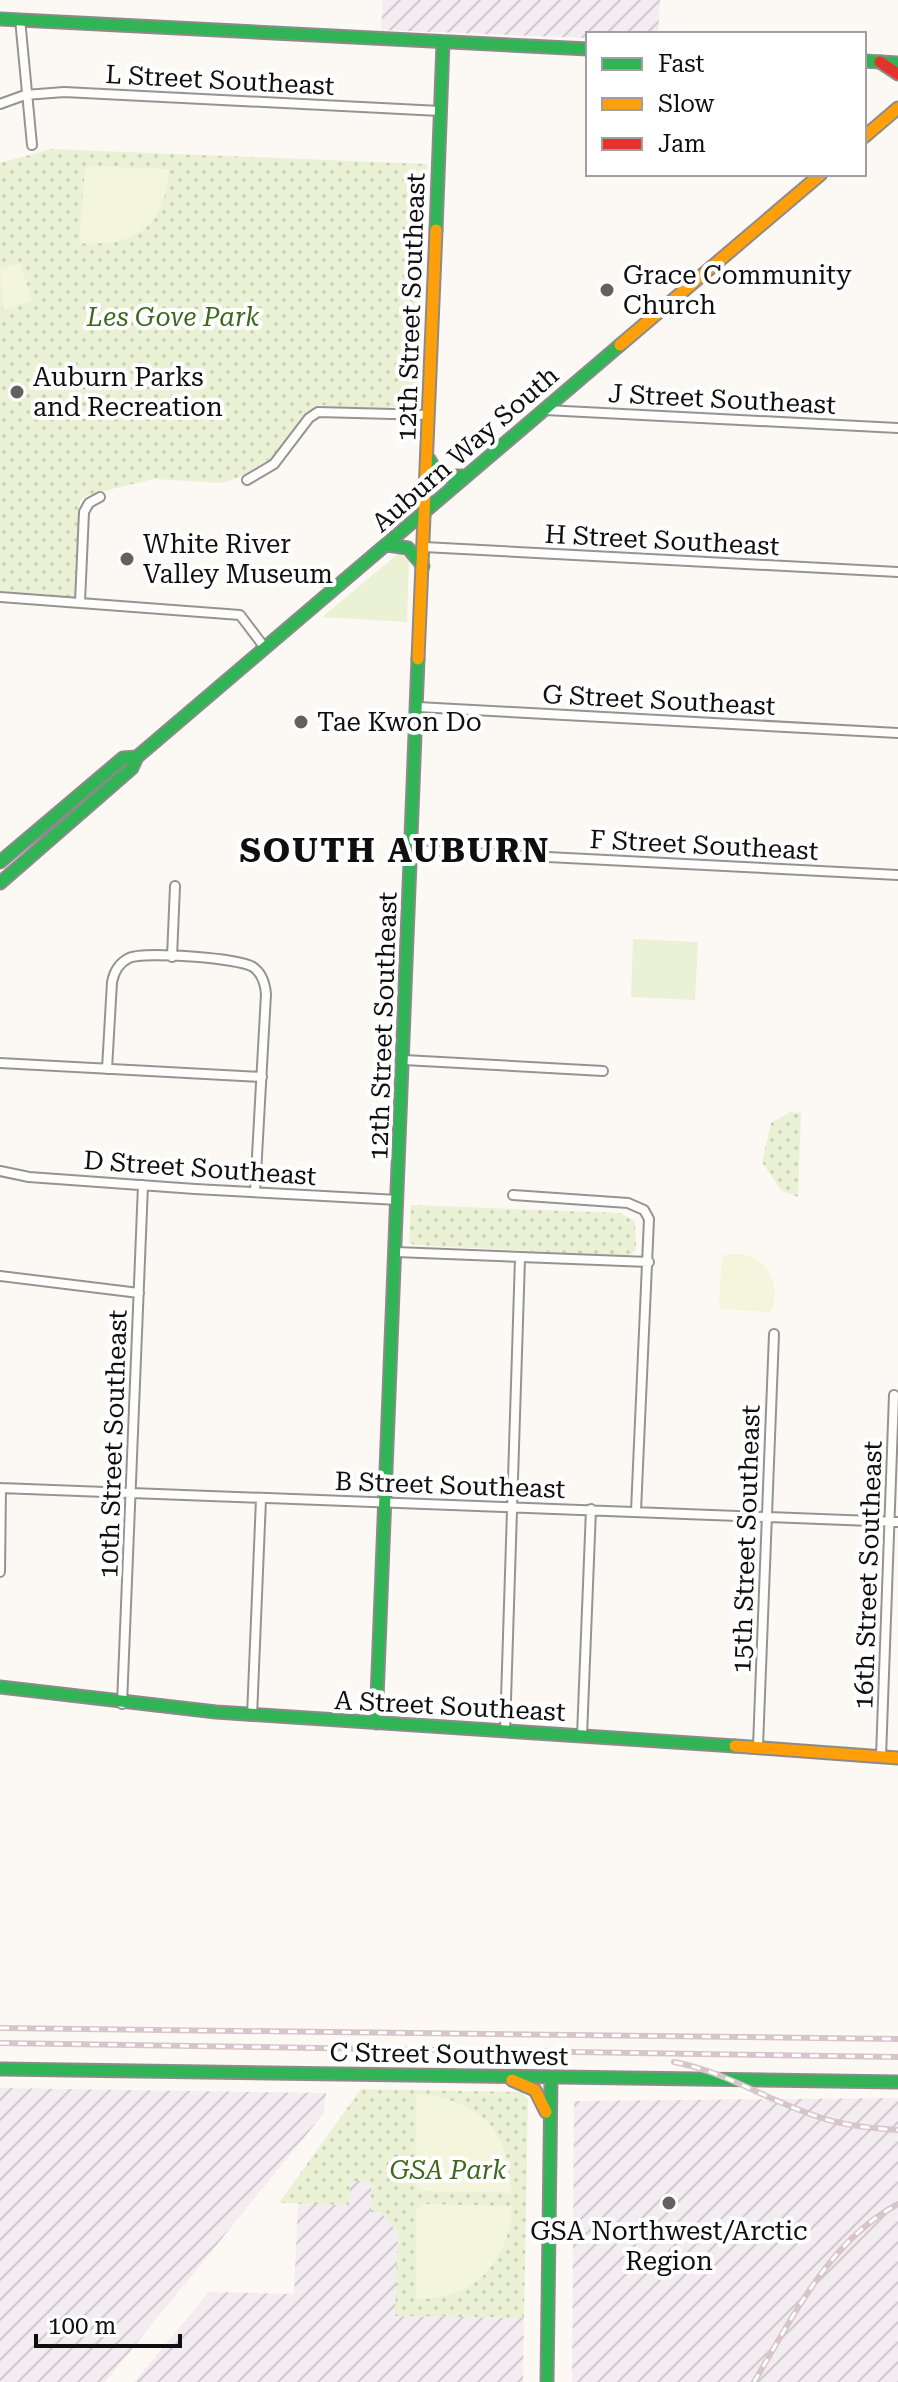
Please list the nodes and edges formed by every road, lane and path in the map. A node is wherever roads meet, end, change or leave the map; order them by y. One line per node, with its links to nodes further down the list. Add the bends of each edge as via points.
1 (0, 19): 2 (main road)
2 (20, 19): 3 (main road); 9 (street)
3 (443, 43): 4 (main road); 12 (main road, 12th Street Southeast)
4 (586, 49)
5 (866, 61): 6 (main road)
6 (880, 62): 7 (main road); 8 (main road)
7 (898, 63)
8 (898, 74)
9 (25, 95): 10 (street, L Street Southeast); 12 (street, L Street Southeast, via 64,92); 14 (street)
10 (0, 104)
11 (898, 108): 13 (main road)
12 (440, 111): 17 (main road, 12th Street Southeast)
13 (866, 135)
14 (32, 145)
15 (819, 176): 16 (main road, Auburn Way South)
16 (545, 410): 18 (street, J Street Southeast); 20 (main road, Auburn Way South)
17 (429, 415): 19 (main road, 12th Street Southeast); 21 (street, via 318,412 274,464)
18 (898, 428)
19 (427, 454): 20 (main road, via 439,476); 23 (main road, 12th Street Southeast)
20 (467, 476): 23 (main road, Auburn Way South)
21 (247, 480)
22 (100, 497): 29 (street, via 84,512)
23 (425, 512): 24 (main road, Auburn Way South); 25 (main road, 12th Street Southeast)
24 (387, 545): 26 (main road, via 408,548); 30 (main road, Auburn Way South)
25 (424, 547): 26 (main road, 12th Street Southeast); 27 (street, H Street Southeast)
26 (423, 566): 31 (main road, 12th Street Southeast)
27 (898, 572)
28 (0, 597): 29 (street)
29 (80, 602): 30 (street, via 240,615)
30 (265, 648): 33 (main road, Auburn Way South)
31 (418, 707): 32 (street, G Street Southeast); 34 (main road, 12th Street Southeast)
32 (898, 733)
33 (137, 757): 35 (main road, Auburn Way South, via 123,758); 37 (main road, Auburn Way South, via 132,768)
34 (412, 850): 36 (street, F Street Southeast); 40 (main road, 12th Street Southeast)
35 (0, 862)
36 (898, 875)
37 (0, 883)
38 (175, 886): 39 (street)
39 (172, 957): 42 (street, via 139,955 121,964 112,982); 44 (street, via 241,962 256,970 266,991)
40 (404, 1060): 43 (street); 49 (main road, 12th Street Southeast)
41 (0, 1063): 42 (street)
42 (107, 1069): 44 (street)
43 (603, 1071)
44 (262, 1077): 47 (street)
45 (0, 1171): 46 (street, D Street Southeast)
46 (143, 1185): 47 (street, D Street Southeast); 54 (street, 10th Street Southeast)
47 (255, 1192): 49 (street, D Street Southeast)
48 (513, 1195): 52 (street, via 634,1205 647,1214)
49 (398, 1200): 50 (main road, 12th Street Southeast)
50 (396, 1252): 51 (street); 60 (main road, 12th Street Southeast)
51 (520, 1258): 52 (street); 61 (street)
52 (649, 1262): 63 (street)
53 (0, 1276): 54 (street)
54 (139, 1293): 58 (street, 10th Street Southeast)
55 (774, 1334): 64 (street, 15th Street Southeast)
56 (894, 1395): 65 (street, 16th Street Southeast)
57 (1, 1488): 58 (street, B Street Southeast); 66 (street)
58 (131, 1494): 59 (street, B Street Southeast); 68 (street, 10th Street Southeast)
59 (261, 1499): 60 (street, B Street Southeast); 69 (street)
60 (385, 1504): 61 (street, B Street Southeast); 70 (main road, 12th Street Southeast)
61 (512, 1508): 62 (street, B Street Southeast); 71 (street)
62 (591, 1509): 63 (street, B Street Southeast); 72 (street)
63 (636, 1511): 64 (street, B Street Southeast)
64 (767, 1517): 65 (street, B Street Southeast); 73 (street, 15th Street Southeast)
65 (894, 1522): 74 (street, 16th Street Southeast)
66 (0, 1572)
67 (0, 1687): 68 (main road, A Street Southeast)
68 (122, 1705): 69 (main road, A Street Southeast)
69 (252, 1716): 70 (main road, A Street Southeast)
70 (376, 1723): 71 (main road, A Street Southeast)
71 (505, 1731): 72 (main road, A Street Southeast)
72 (582, 1736): 73 (main road, A Street Southeast)
73 (758, 1746): 74 (main road, A Street Southeast)
74 (881, 1757): 75 (main road, A Street Southeast)
75 (898, 1758)
76 (0, 2069): 77 (main road, C Street Southwest)
77 (499, 2076): 78 (main road, C Street Southwest); 80 (main road, via 538,2093)
78 (551, 2077): 79 (main road, C Street Southwest); 80 (main road)
79 (898, 2082)
80 (550, 2128): 81 (main road)
81 (547, 2382)

